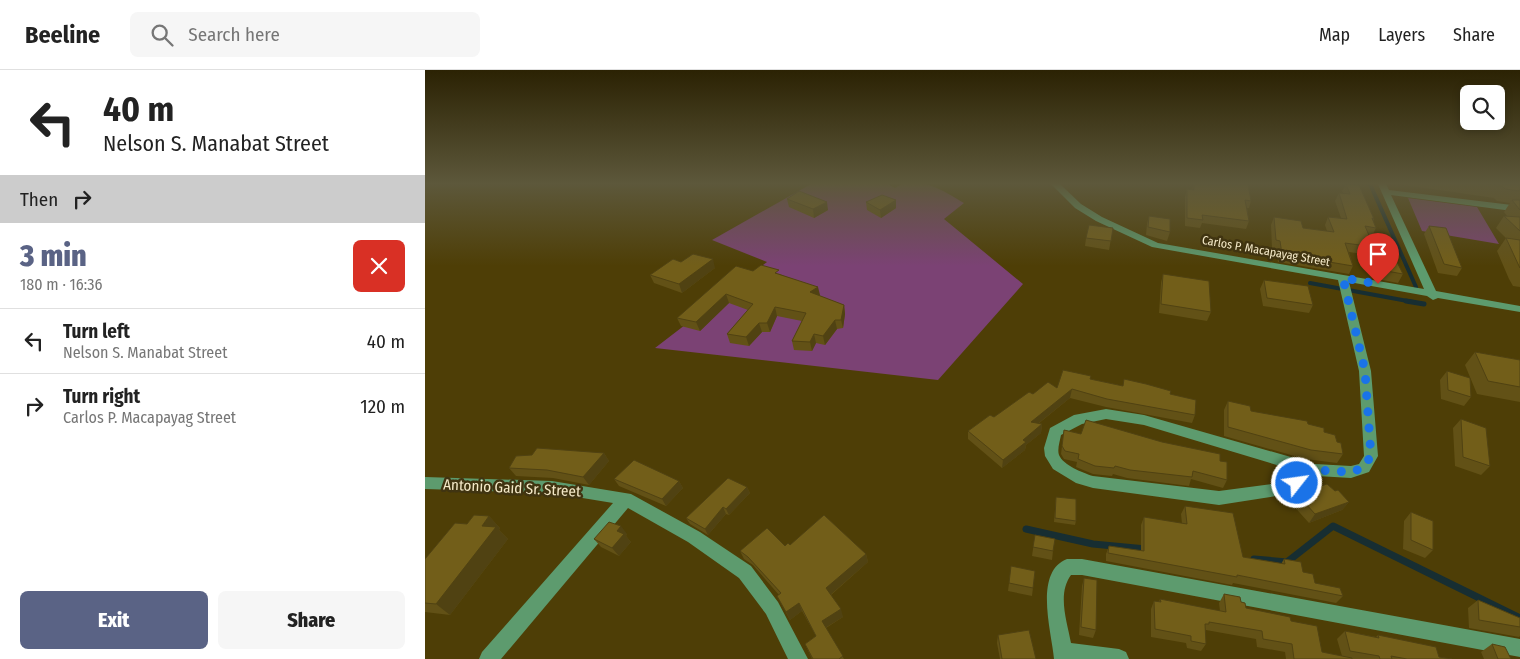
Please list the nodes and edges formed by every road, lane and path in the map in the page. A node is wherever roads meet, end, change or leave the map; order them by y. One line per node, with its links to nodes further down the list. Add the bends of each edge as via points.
1 (1086, 211): 3 (street, Carlos P. Macapayag Street, via 1155,245)
2 (1395, 211): 4 (street)
3 (1343, 278): 4 (street, Carlos P. Macapayag Street); 6 (street, via 1365,371 1371,456 1363,468 1351,472)
4 (1432, 295): 5 (street, Carlos P. Macapayag Street)
5 (1520, 309)
6 (1315, 470): 6 (street, via 1121,415 1095,415 1079,420 1055,432 1051,448 1058,465 1081,479 1219,498 1283,489)
7 (425, 483): 8 (street, Antonio Gaid Sr. Street, via 552,487)
8 (626, 499): 11 (street); 12 (street, Antonio Gaid Sr. Street, via 694,537 745,572 772,608)
9 (1520, 648): 10 (street, via 1082,567 1067,567 1059,575 1056,591 1056,613)
10 (1064, 655): 13 (street)
11 (489, 659)
12 (799, 659)
13 (1119, 659)

